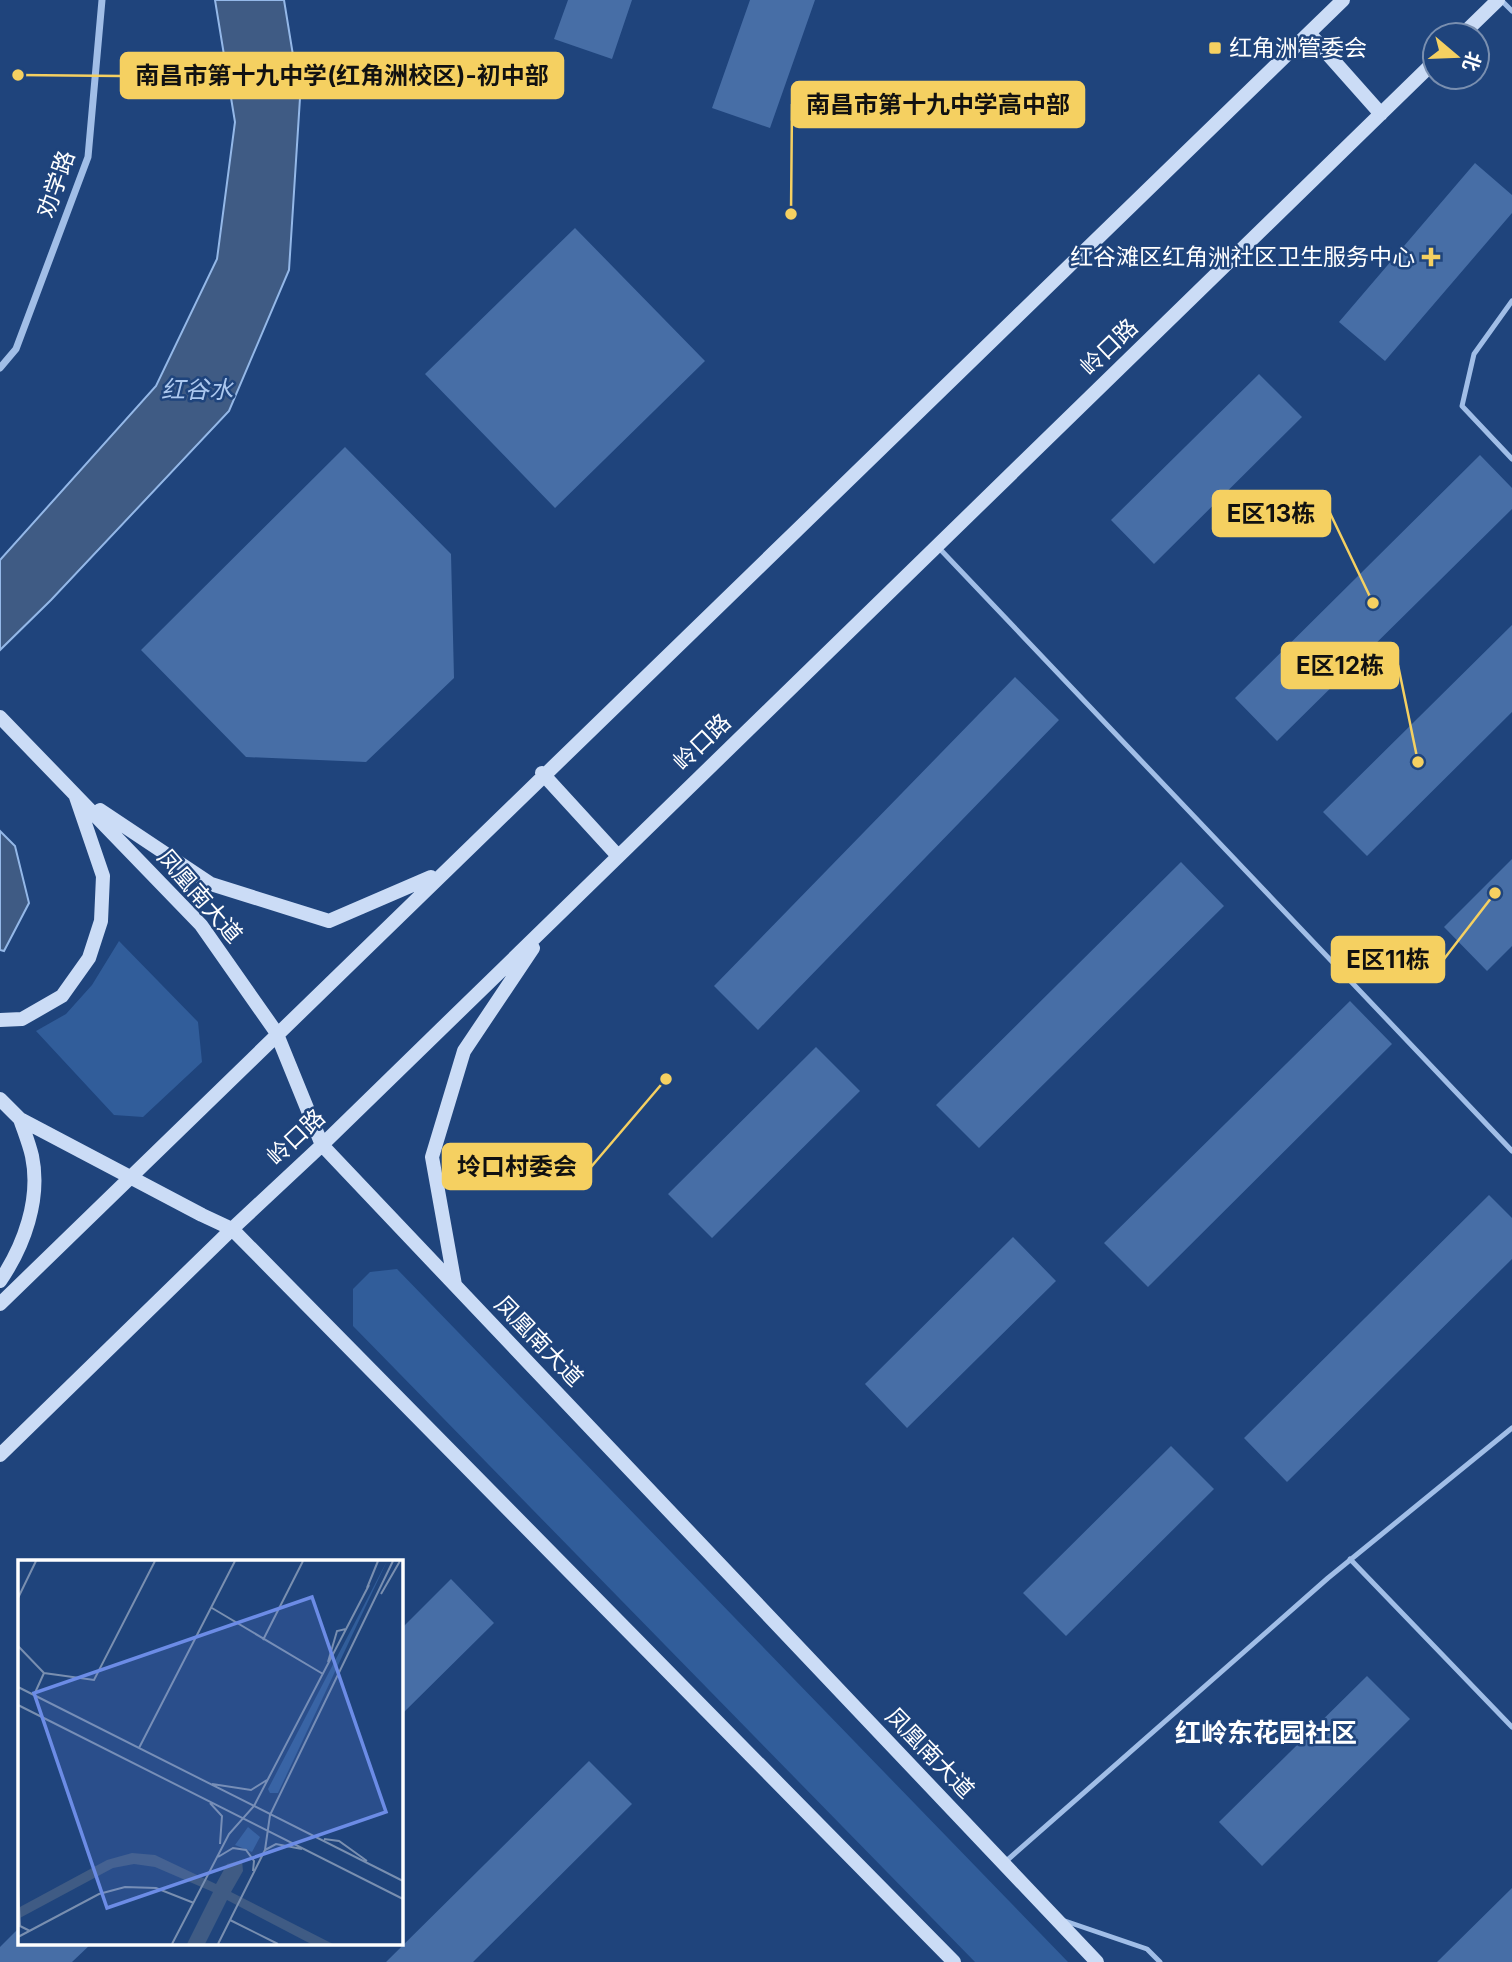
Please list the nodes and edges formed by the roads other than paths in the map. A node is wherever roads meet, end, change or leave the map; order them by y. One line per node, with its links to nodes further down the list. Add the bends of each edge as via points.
1 (102, 0): 10 (street, 劝学路, via 88,157 16,349)
2 (1343, 0): 6 (main road)
3 (1499, 0): 4 (lane); 5 (main road)
4 (1512, 11)
5 (1477, 21)
6 (1309, 33): 8 (main road); 14 (main road)
7 (1421, 75): 8 (main road, 岭口路)
8 (1381, 114): 12 (main road, 岭口路)
9 (1512, 301): 11 (lane, via 1474,354 1462,407)
10 (0, 368)
11 (1512, 459)
12 (937, 546): 16 (main road, 岭口路); 24 (lane)
13 (0, 717): 15 (main road, 凤凰南大道)
14 (542, 773): 16 (main road); 17 (main road)
15 (75, 794): 17 (main road, via 211,884 329,921); 19 (main road, via 103,876 101,922 89,958 62,996 22,1020); 20 (main road, 凤凰南大道, via 201,925)
16 (618, 856): 18 (main road, 岭口路)
17 (438, 874): 20 (main road)
18 (549, 924): 23 (main road, 岭口路); 28 (main road, via 464,1051 432,1157)
19 (0, 1020)
20 (276, 1032): 23 (main road, 凤凰南大道); 25 (main road)
21 (0, 1099): 22 (main road)
22 (20, 1119): 25 (main road); 27 (main road, via 32,1157 34,1202 14,1261)
23 (321, 1145): 26 (main road, 岭口路); 28 (main road, 凤凰南大道)
24 (1512, 1151)
25 (131, 1176): 26 (main road); 29 (main road)
26 (232, 1229): 31 (main road, 岭口路); 36 (main road)
27 (0, 1281)
28 (456, 1287): 34 (main road, 凤凰南大道)
29 (0, 1304)
30 (1512, 1428): 32 (lane)
31 (2, 1450)
32 (1350, 1559): 33 (lane); 34 (lane)
33 (1512, 1727)
34 (1004, 1863): 35 (main road, 凤凰南大道)
35 (1055, 1918): 37 (main road, 凤凰南大道); 38 (lane, via 1147,1949)
36 (954, 1962)
37 (1097, 1962)
38 (1160, 1962)

